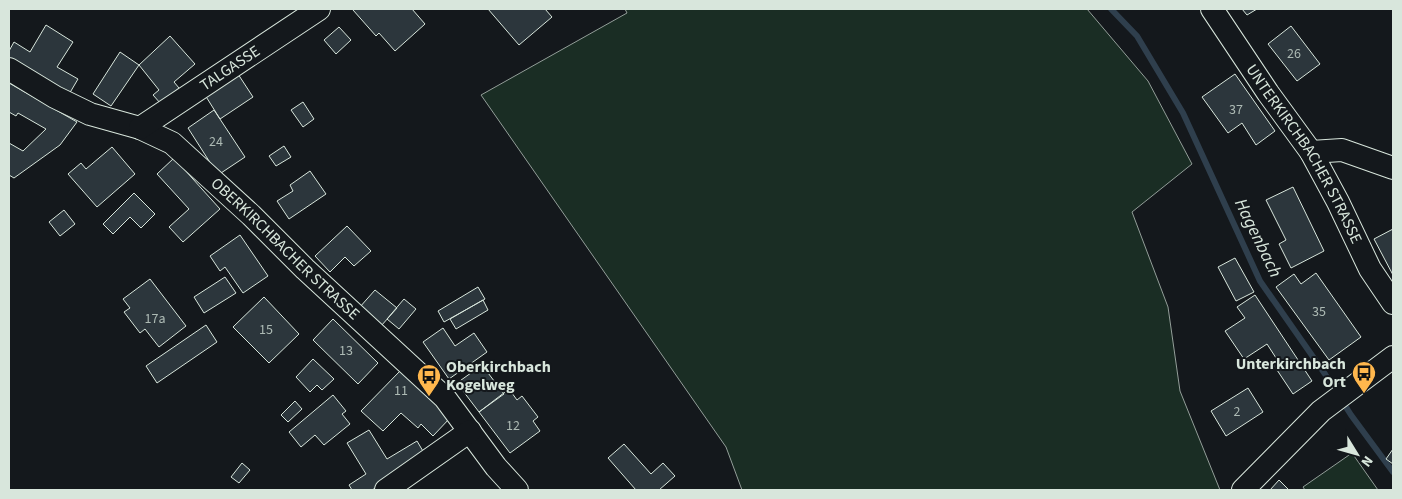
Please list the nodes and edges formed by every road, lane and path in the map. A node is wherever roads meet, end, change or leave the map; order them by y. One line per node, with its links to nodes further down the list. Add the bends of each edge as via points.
1 (318, 9): 4 (street, TALGASSE)
2 (1212, 9): 5 (street, UNTERKIRCHBACHER STRASSE)
3 (9, 69): 4 (street, OBERKIRCHBACHER STRASSE, via 90,114)
4 (140, 128): 9 (street, OBERKIRCHBACHER STRASSE, via 172,143 251,215 445,398)
5 (1311, 152): 6 (street, via 1342,150); 7 (street, UNTERKIRCHBACHER STRASSE, via 1370,269)
6 (1393, 168)
7 (1393, 303)
8 (1393, 357): 12 (street, via 1321,411)
9 (470, 431): 10 (street); 11 (street, OBERKIRCHBACHER STRASSE)
10 (386, 490)
11 (517, 490)
12 (1243, 490)

